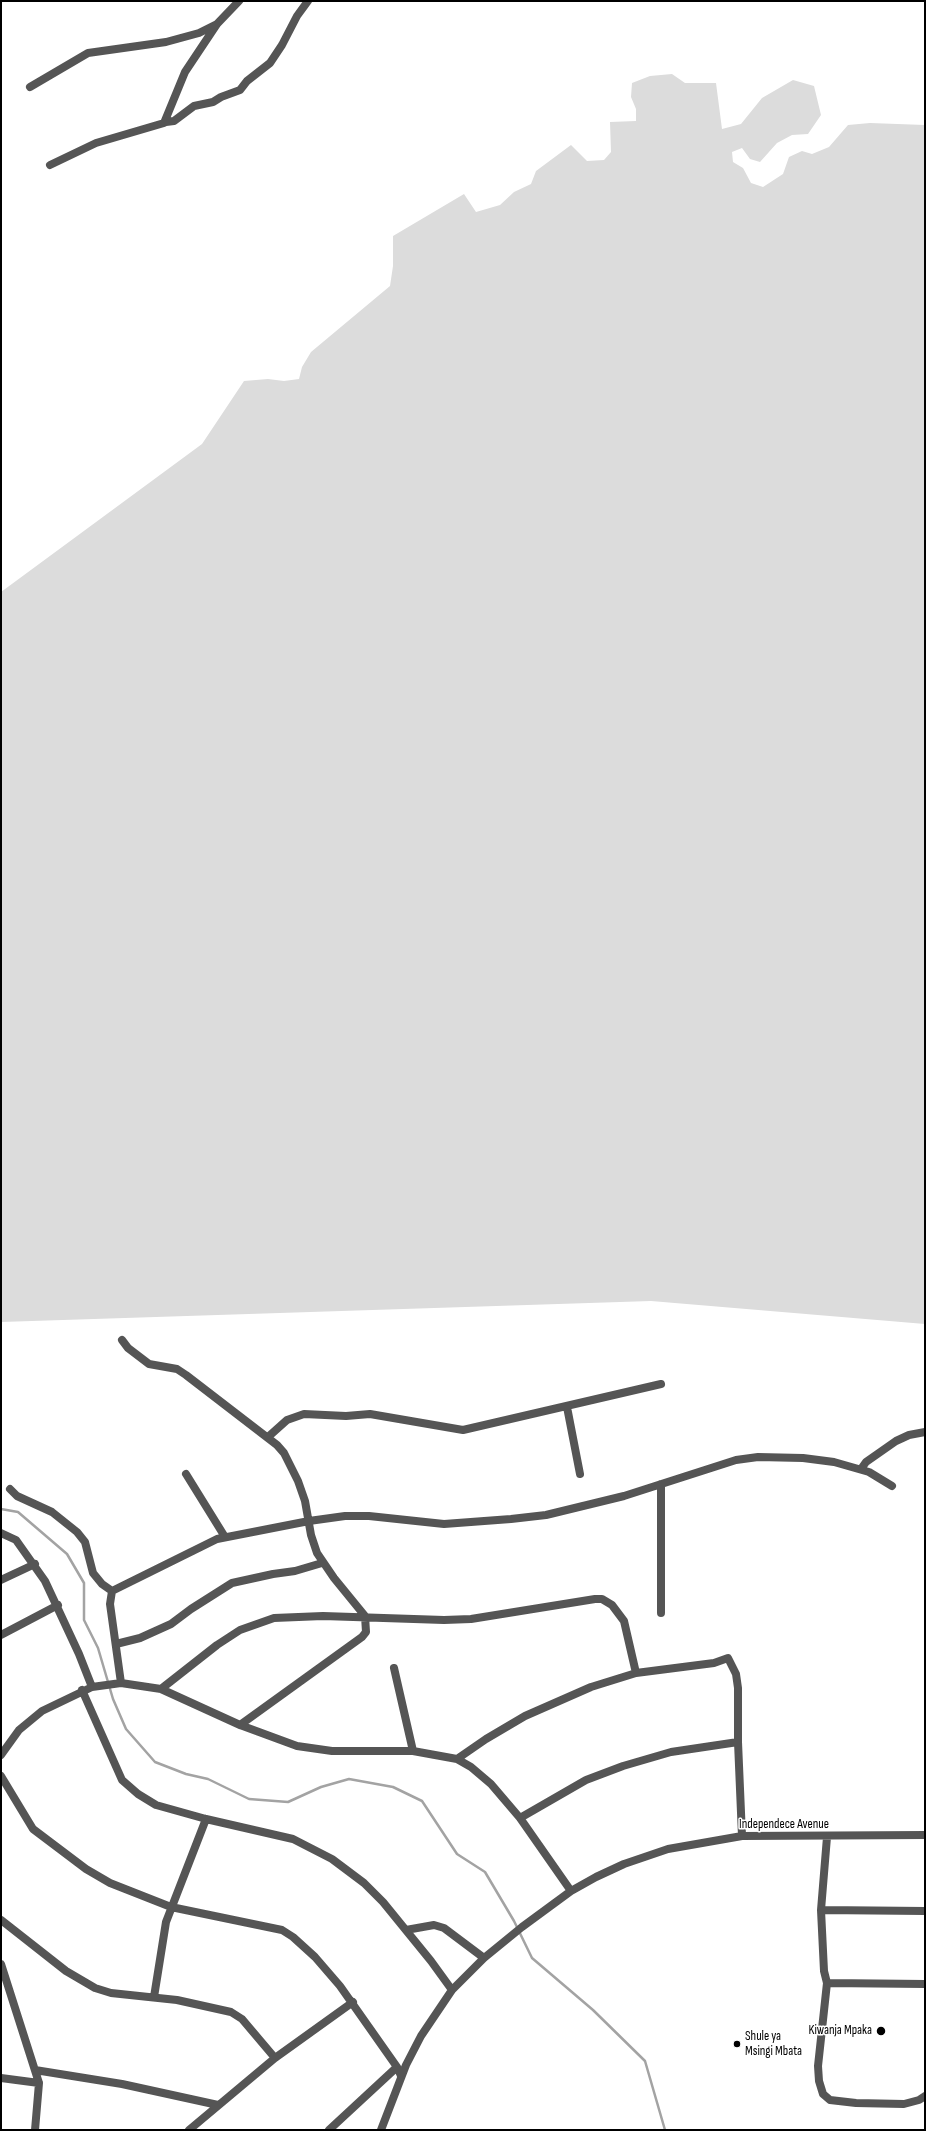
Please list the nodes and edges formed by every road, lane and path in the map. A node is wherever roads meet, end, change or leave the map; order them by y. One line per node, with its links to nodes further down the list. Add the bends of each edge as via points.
1 (239, 1): 3 (street)
2 (308, 1): 5 (street, via 270,63 247,81 240,90 213,102 194,106 174,120)
3 (217, 24): 4 (street, via 199,34 172,41 88,53); 5 (street, via 180,81)
4 (30, 87)
5 (166, 122): 6 (street, via 96,143)
6 (50, 165)
7 (122, 1340): 11 (street, via 149,1364 177,1369)
8 (661, 1384): 9 (street)
9 (568, 1406): 11 (street, via 463,1430 370,1414 304,1414 287,1420); 14 (street)
10 (925, 1432): 12 (street, via 896,1441)
11 (268, 1437): 18 (street, via 284,1453 298,1481)
12 (861, 1468): 15 (street, via 803,1458 758,1457 736,1460); 16 (street)
13 (186, 1474): 20 (street)
14 (580, 1474)
15 (662, 1484): 18 (street, via 563,1512 511,1519 444,1524 356,1516); 26 (street)
16 (892, 1486)
17 (10, 1489): 24 (street, via 17,1496 52,1512 77,1532 85,1542 93,1573)
18 (309, 1521): 20 (street); 21 (street, via 313,1546)
19 (1, 1532): 22 (street, via 16,1540)
20 (225, 1537): 24 (street)
21 (322, 1563): 27 (street); 29 (street, via 232,1583 171,1624 140,1638)
22 (35, 1564): 23 (street); 25 (street)
23 (1, 1580)
24 (112, 1591): 29 (street, via 110,1604)
25 (58, 1605): 28 (street); 33 (street)
26 (661, 1613)
27 (365, 1616): 31 (street, via 471,1619 602,1600 618,1611 624,1621); 34 (street, via 292,1616 260,1622 240,1630 217,1645); 36 (street, via 366,1632 362,1637)
28 (1, 1635)
29 (116, 1644): 32 (street)
30 (394, 1668): 38 (street)
31 (636, 1673): 37 (street, via 714,1663 728,1658 736,1674); 40 (street, via 591,1687 543,1707)
32 (121, 1683): 33 (street); 34 (street)
33 (96, 1686): 35 (street)
34 (161, 1689): 36 (street)
35 (82, 1690): 39 (street, via 31,1719 19,1730); 43 (street, via 122,1780 156,1805)
36 (240, 1724): 38 (street, via 312,1749 353,1752)
37 (738, 1742): 42 (street, via 671,1752 623,1766 586,1780); 45 (street)
38 (413, 1751): 40 (street)
39 (1, 1755)
40 (456, 1759): 42 (street, via 472,1767 492,1784)
41 (1, 1776): 48 (street, via 33,1829 58,1849 110,1883)
42 (520, 1818): 47 (street)
43 (206, 1819): 48 (street); 52 (street, via 293,1839 319,1851 347,1868 364,1883)
44 (925, 1835): 46 (street, Independece Avenue)
45 (742, 1836): 46 (street, Independece Avenue); 47 (street, Independece Avenue, via 668,1849 624,1864)
46 (827, 1837): 49 (street)
47 (571, 1891): 53 (street, Independece Avenue)
48 (171, 1907): 58 (street, via 166,1922); 59 (street, via 282,1930 293,1936 316,1957)
49 (821, 1910): 50 (street); 55 (street, via 824,1971)
50 (925, 1911)
51 (1, 1920): 58 (street, via 82,1982 111,1993)
52 (406, 1930): 53 (street, via 434,1925 444,1928); 57 (street)
53 (484, 1958): 57 (street, Independece Avenue)
54 (1, 1964): 62 (street)
55 (827, 1983): 56 (street); 66 (street, via 818,2066 818,2081 823,2094 830,2100 904,2104)
56 (925, 1984)
57 (452, 1990): 63 (street, Independece Avenue, via 421,2036)
58 (154, 1998): 60 (street, via 231,2012 242,2019)
59 (352, 2002): 60 (street); 61 (street)
60 (275, 2058): 67 (street)
61 (397, 2067): 63 (street); 70 (street)
62 (35, 2070): 65 (street); 67 (street, via 115,2083)
63 (401, 2076): 71 (street, Independece Avenue)
64 (1, 2078): 65 (street)
65 (39, 2083): 68 (street)
66 (925, 2096)
67 (218, 2105): 69 (street)
68 (35, 2130)
69 (189, 2130)
70 (329, 2130)
71 (381, 2130)

